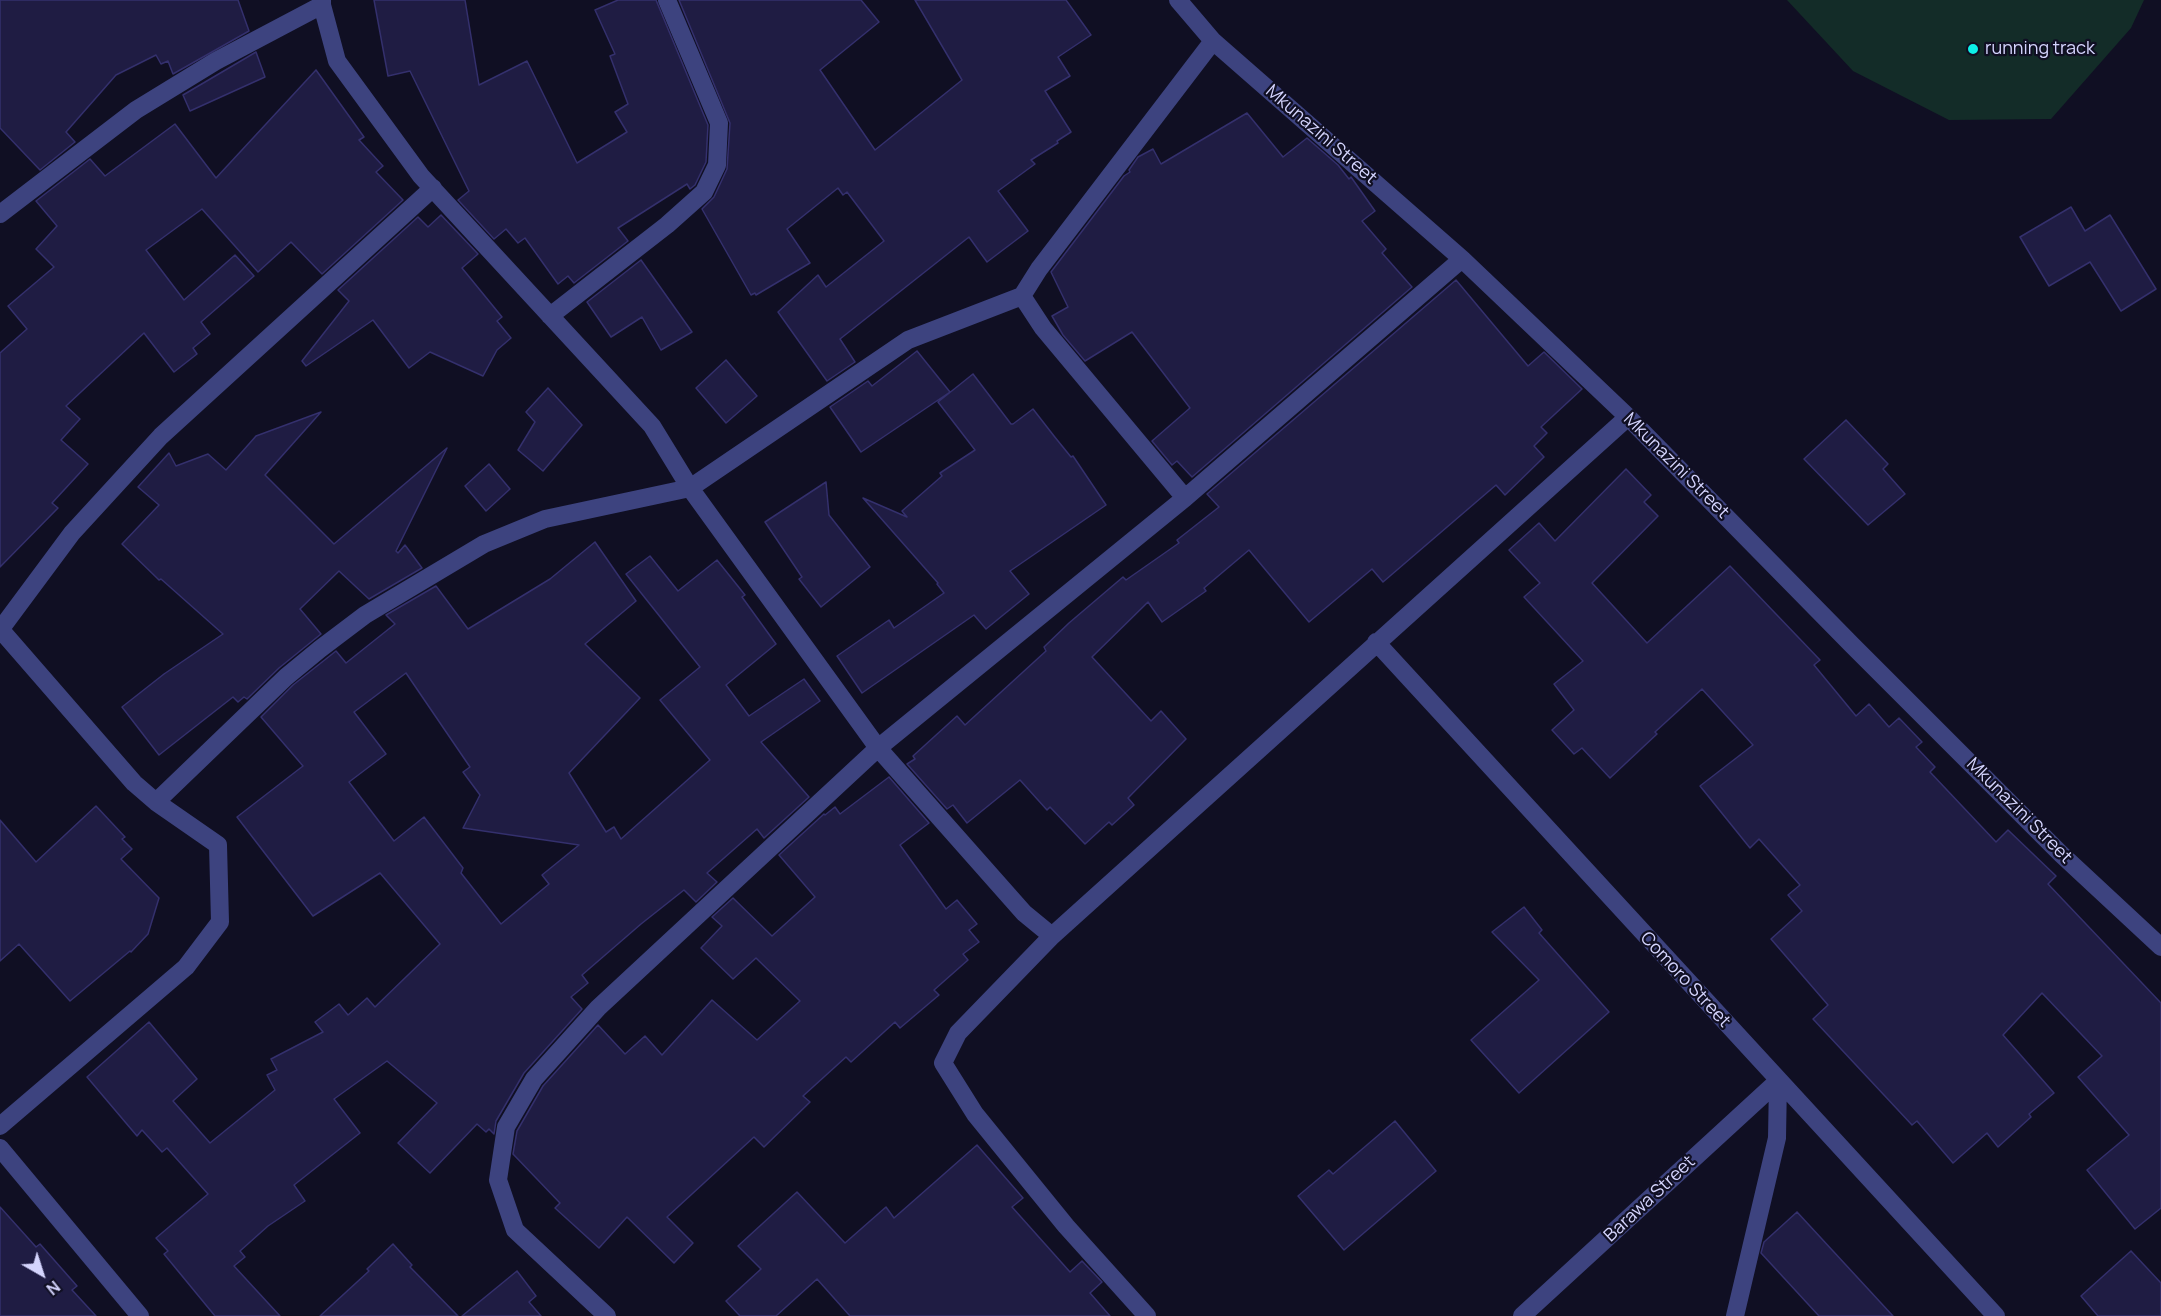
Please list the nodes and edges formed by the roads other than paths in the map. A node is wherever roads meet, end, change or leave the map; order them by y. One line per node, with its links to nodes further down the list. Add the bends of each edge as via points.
1 (667, 0): 9 (street, via 719,123 717,165 704,192)
2 (1178, 0): 4 (street, Mkunazini Street)
3 (322, 2): 5 (street, via 337,61); 6 (street, via 136,110)
4 (1213, 41): 7 (street, Mkunazini Street); 8 (street)
5 (433, 188): 9 (street); 13 (street, via 161,436 72,533)
6 (0, 214)
7 (1462, 259): 10 (street, Mkunazini Street); 12 (street)
8 (1022, 296): 11 (street, via 908,340); 12 (street, via 1043,328)
9 (550, 316): 11 (street, via 652,426)
10 (1628, 417): 14 (street); 18 (street, Mkunazini Street, via 2061,854)
11 (690, 488): 15 (street); 16 (street, via 546,519 484,544 365,615 285,676)
12 (1185, 498): 15 (street)
13 (0, 629): 16 (street, via 134,783)
14 (1376, 642): 17 (street); 19 (street, Comoro Street)
15 (878, 748): 17 (street, via 1024,913); 23 (street, via 598,1008 534,1079 506,1127 498,1180 515,1230)
16 (156, 802): 20 (street, via 218,844 220,922 186,967)
17 (1052, 936): 24 (street, via 958,1033 943,1064 975,1114 1066,1226)
18 (2161, 947)
19 (1778, 1081): 25 (street, Barawa Street); 26 (street, via 1778,1138); 27 (street, Comoro Street)
20 (0, 1126)
21 (0, 1148): 22 (street)
22 (140, 1316)
23 (607, 1316)
24 (1147, 1316)
25 (1522, 1316)
26 (1735, 1316)
27 (1996, 1316)

